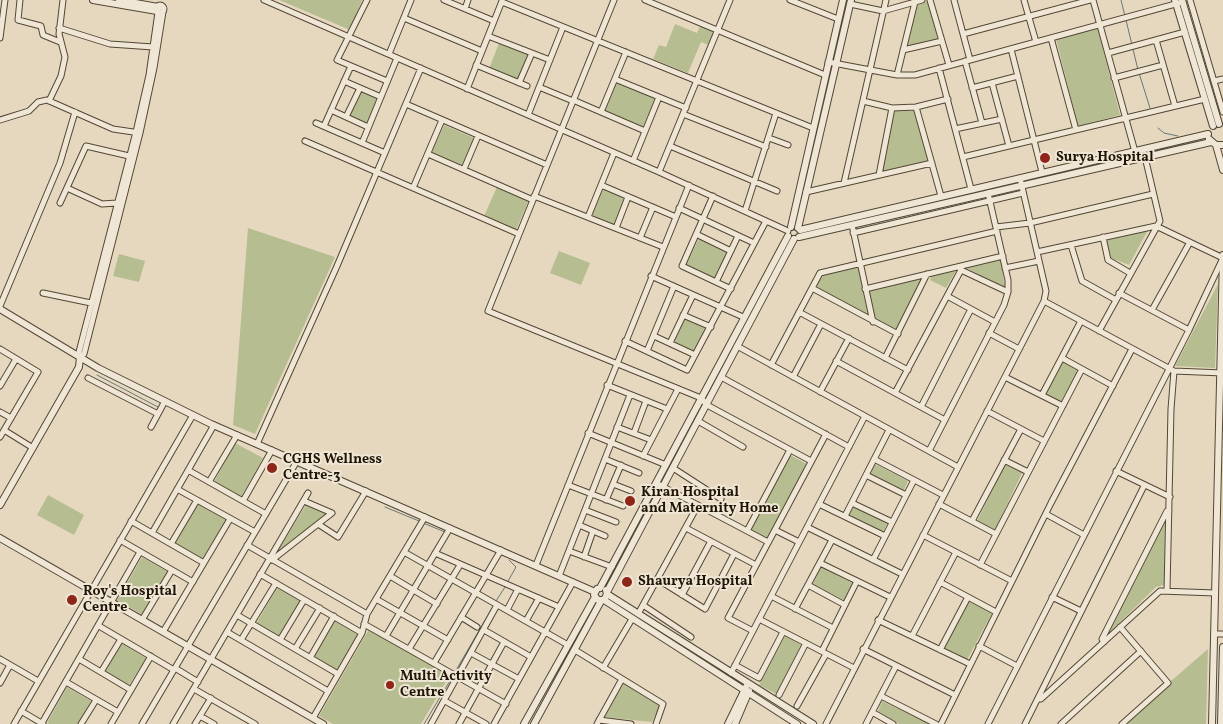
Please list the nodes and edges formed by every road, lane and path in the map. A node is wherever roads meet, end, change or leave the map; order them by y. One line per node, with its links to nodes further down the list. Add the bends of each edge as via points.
1 (5, 0): 41 (street)
2 (20, 0): 46 (street, via 18,20 41,26 44,35)
3 (63, 0): 35 (street)
4 (94, 0): 26 (street)
5 (119, 0): 26 (street)
6 (264, 0): 40 (street)
7 (367, 0): 40 (street)
8 (412, 0): 30 (street)
9 (444, 0): 27 (street)
10 (468, 0): 27 (street)
11 (614, 0): 43 (street)
12 (644, 0): 36 (street)
13 (730, 0): 36 (street)
14 (790, 0): 31 (street)
15 (843, 0): 31 (street)
16 (886, 0): 28 (street)
17 (930, 0): 45 (street)
18 (954, 0): 38 (street)
19 (1024, 0): 29 (street)
20 (1092, 0): 29 (street); 33 (street)
21 (1190, 0): 77 (street)
22 (502, 1): 32 (street); 34 (street)
23 (919, 1): 28 (street); 50 (street)
24 (1179, 1): 33 (street); 37 (street); 111 (street)
25 (850, 2): 28 (street); 60 (street)
26 (160, 7): 48 (street); 119 (street, via 154,68)
27 (465, 9): 32 (street)
28 (884, 10): 67 (street)
29 (1028, 16): 38 (street); 47 (street)
30 (404, 18): 51 (street); 55 (street)
31 (838, 19): 59 (street)
32 (494, 21): 39 (street)
33 (1100, 24): 42 (street); 54 (street)
34 (563, 26): 43 (street); 57 (street)
35 (59, 28): 46 (street); 48 (street, via 110,44)
36 (718, 30): 68 (street); 74 (street)
37 (1185, 32): 44 (street); 88 (street)
38 (963, 34): 58 (street)
39 (488, 36): 51 (street); 53 (street)
40 (349, 37): 55 (street); 63 (street, via 337,60)
41 (0, 38)
42 (1050, 38): 47 (street); 117 (street)
43 (598, 40): 52 (street); 89 (street)
44 (1156, 40): 54 (street); 62 (street)
45 (942, 41): 50 (street); 64 (street)
46 (60, 42): 90 (street, via 65,57 61,76)
47 (1036, 42): 49 (street)
48 (153, 47): 119 (street)
49 (1011, 49): 58 (street); 70 (street)
50 (903, 50): 69 (street)
51 (482, 51): 61 (street)
52 (626, 52): 72 (street); 74 (street)
53 (532, 53): 57 (street); 78 (street)
54 (1108, 53): 71 (street)
55 (388, 54): 56 (street)
56 (397, 58): 65 (street); 76 (street)
57 (550, 60): 81 (street)
58 (968, 60): 64 (street); 84 (street)
59 (828, 62): 60 (street); 68 (street)
60 (836, 64): 67 (street); 158 (street)
61 (476, 65): 78 (street); 83 (street)
62 (1163, 65): 71 (street); 93 (street)
63 (351, 66): 75 (street); 76 (street)
64 (949, 66): 66 (street)
65 (421, 68): 83 (street); 92 (street)
66 (939, 68): 69 (street, via 915,75); 87 (street)
67 (870, 70): 69 (street); 91 (street)
68 (825, 75): 114 (street)
69 (897, 75)
70 (1018, 76): 79 (street); 123 (street)
71 (1114, 78): 105 (street)
72 (615, 79): 86 (street); 99 (street)
73 (1223, 79): 77 (street)
74 (697, 80): 95 (street); 101 (street)
75 (344, 81): 82 (street); 97 (street)
76 (387, 81): 85 (street)
77 (1214, 81): 100 (street)
78 (519, 83): 80 (street)
79 (992, 83): 84 (street); 106 (street)
80 (527, 86)
81 (539, 87): 89 (street); 103 (street)
82 (360, 88): 85 (street); 104 (street)
83 (467, 88): 103 (street)
84 (972, 88): 110 (street)
85 (381, 97): 113 (street)
86 (659, 97): 95 (street); 118 (street)
87 (948, 99): 94 (street); 116 (street)
88 (1205, 99): 93 (street); 111 (street)
89 (573, 100): 99 (street); 115 (street)
90 (49, 101): 98 (street); 107 (street, via 38,102 29,111)
91 (863, 101): 96 (street); 150 (street)
92 (406, 104): 108 (street); 132 (street)
93 (1175, 106): 105 (street)
94 (916, 107): 96 (street); 140 (street)
95 (686, 108): 102 (street)
96 (892, 108): 147 (street)
97 (331, 110): 104 (street); 112 (street)
98 (74, 112): 119 (street, via 113,129); 216 (street, via 60,163)
99 (601, 112): 118 (street)
100 (1223, 112)
101 (776, 113): 114 (street); 122 (street)
102 (683, 114): 128 (street); 130 (street)
103 (528, 115): 115 (street)
104 (346, 117): 113 (street)
105 (1125, 118): 117 (street); 131 (street)
106 (1002, 119): 110 (street); 129 (street)
107 (0, 120)
108 (442, 120): 121 (street); 134 (street)
109 (316, 123): 112 (street)
110 (982, 124): 116 (street)
111 (1218, 125): 120 (street)
112 (324, 126): 125 (street)
113 (368, 127): 125 (street)
114 (813, 128): 181 (street)
115 (561, 129): 133 (street); 141 (street)
116 (955, 129): 136 (street)
117 (1076, 130): 123 (street)
118 (645, 131): 139 (street)
119 (138, 133): 135 (street); 242 (street, via 84,354)
120 (1208, 134): 126 (street); 131 (street)
121 (478, 136): 141 (street); 142 (street)
122 (769, 138): 127 (street); 130 (street)
123 (1034, 140): 129 (street); 146 (street)
124 (305, 141): 144 (street)
125 (362, 143): 132 (street)
126 (1217, 144): 137 (street); 143 (street)
127 (788, 145)
128 (670, 146): 145 (street); 149 (street)
129 (1009, 146): 136 (street)
130 (766, 147): 149 (street)
131 (1134, 151): 138 (street); 146 (street)
132 (385, 153): 144 (street)
133 (614, 153): 139 (street); 151 (street)
134 (428, 154): 142 (street); 155 (street)
135 (129, 156): 154 (street, via 86,146); 168 (street)
136 (962, 157): 156 (street)
137 (1144, 157): 138 (street); 161 (street)
138 (1137, 159): 153 (street)
139 (633, 161): 145 (street)
140 (932, 163): 147 (street); 163 (street)
141 (546, 166): 165 (street)
142 (464, 169): 165 (street)
143 (1223, 170)
144 (377, 172): 155 (street); 294 (street)
145 (659, 172): 152 (street)
146 (1042, 172): 148 (street)
147 (879, 175): 150 (street)
148 (1020, 178): 153 (street); 156 (street)
149 (755, 182): 157 (street); 171 (street)
150 (844, 183): 158 (street)
151 (601, 185): 164 (street); 172 (street)
152 (689, 185): 162 (street); 170 (street)
153 (1021, 186): 159 (street); 160 (street)
154 (67, 188): 167 (street); 168 (street, via 102,204)
155 (413, 188): 183 (street)
156 (971, 189): 163 (street)
157 (778, 191)
158 (806, 192): 181 (street)
159 (988, 194): 166 (street); 177 (street)
160 (1023, 194): 166 (street); 176 (street)
161 (1154, 194): 176 (street); 178 (street, via 1160,221)
162 (713, 196): 171 (street); 174 (street)
163 (941, 196): 181 (street)
164 (628, 197): 169 (street); 179 (street)
165 (534, 198): 172 (street); 183 (street)
166 (990, 201): 180 (street); 182 (street)
167 (60, 203)
168 (117, 203): 215 (street)
169 (653, 207): 173 (street); 187 (street)
170 (680, 208): 173 (street); 174 (street)
171 (745, 211): 175 (street)
172 (588, 217): 179 (street)
173 (676, 217): 191 (street)
174 (703, 219): 184 (street); 185 (street)
175 (766, 221): 181 (street); 189 (street)
176 (1030, 223): 180 (street); 193 (street)
177 (852, 225): 181 (street); 182 (street)
178 (1156, 226): 186 (street); 188 (street); 200 (street)
179 (616, 228): 187 (street)
180 (997, 229): 194 (street); 197 (street)
181 (794, 233): 222 (street); 236 (street)
182 (853, 233): 197 (street)
183 (519, 234): 247 (street, via 488,311)
184 (696, 234): 192 (street); 203 (street, via 682,266)
185 (738, 236): 189 (street); 192 (street)
186 (1102, 237): 190 (street); 200 (street, via 1108,260)
187 (640, 238): 191 (street)
188 (1190, 242): 195 (street); 219 (street)
189 (754, 243): 206 (street)
190 (1071, 245): 193 (street); 213 (street, via 1082,281)
191 (663, 247): 202 (street)
192 (731, 251): 203 (street)
193 (1037, 252): 196 (street)
194 (1003, 256): 198 (street); 199 (street)
195 (1223, 257): 228 (street); 252 (street)
196 (1039, 261): 199 (street); 214 (street, via 1046,291)
197 (860, 263): 205 (street, via 820,273); 207 (street)
198 (961, 268): 201 (street); 208 (street); 212 (street)
199 (1005, 268): 208 (street)
200 (1130, 273): 210 (street)
201 (927, 274): 207 (street); 231 (street)
202 (651, 276): 204 (street); 234 (street)
203 (716, 282): 206 (street)
204 (674, 286): 211 (street); 232 (street)
205 (812, 288): 220 (street); 224 (street)
206 (730, 289): 217 (street)
207 (865, 289): 224 (street)
208 (1008, 292): 225 (street)
209 (43, 293): 215 (street)
210 (1119, 293): 213 (street); 219 (street)
211 (693, 295): 217 (street); 221 (street)
212 (947, 296): 218 (street); 250 (street)
213 (1116, 300): 229 (street)
214 (1044, 301): 223 (street); 238 (street)
215 (91, 303): 242 (street)
216 (0, 307): 242 (street)
217 (721, 307): 222 (street); 227 (street)
218 (971, 309): 225 (street); 270 (street)
219 (1152, 310): 228 (street)
220 (799, 312): 226 (street); 248 (street)
221 (683, 314): 227 (street); 235 (street)
222 (744, 318): 265 (street)
223 (1081, 321): 229 (street); 244 (street)
224 (872, 322): 231 (street)
225 (995, 322): 230 (street)
226 (821, 324): 233 (street); 254 (street)
227 (711, 327): 241 (street)
228 (1189, 330): 251 (street)
229 (1099, 331): 239 (street)
230 (989, 333): 238 (street); 278 (street)
231 (898, 334): 243 (street)
232 (654, 336): 235 (street); 240 (street)
233 (849, 338): 243 (street); 246 (street)
234 (625, 341): 240 (street); 247 (street)
235 (670, 343): 241 (street)
236 (737, 346): 248 (street); 253 (street)
237 (0, 349): 245 (street)
238 (1019, 349): 255 (street)
239 (1132, 349): 251 (street); 259 (street)
240 (647, 351): 241 (street, via 687,370)
241 (695, 355)
242 (80, 357): 266 (street); 295 (street, via 79,367)
243 (885, 358): 250 (street)
244 (1062, 358): 249 (street); 264 (street)
245 (16, 359): 257 (street); 277 (street, via 38,372)
246 (836, 361): 261 (street); 262 (street)
247 (616, 363): 258 (street); 260 (street)
248 (771, 365): 254 (street)
249 (1082, 369): 259 (street); 269 (street)
250 (908, 370): 262 (street)
251 (1172, 370): 252 (street); 313 (street); 331 (street)
252 (1221, 374): 338 (street)
253 (721, 377): 268 (street); 288 (street)
254 (793, 377): 261 (street)
255 (1005, 377): 264 (street); 273 (street)
256 (88, 378): 274 (street)
257 (1, 383)
258 (607, 385): 263 (street); 286 (street)
259 (1113, 386): 347 (street)
260 (678, 389): 265 (street); 271 (street)
261 (820, 392): 276 (street)
262 (895, 393): 270 (street)
263 (630, 395): 267 (street); 282 (street)
264 (1042, 395): 269 (street)
265 (701, 398): 268 (street); 308 (street)
266 (165, 401): 274 (street); 275 (street)
267 (646, 401): 271 (street); 287 (street)
268 (707, 405): 279 (street); 299 (street)
269 (1063, 406): 292 (street)
270 (921, 407): 278 (street)
271 (667, 409): 291 (street)
272 (0, 412): 277 (street)
273 (987, 412): 283 (street); 309 (street)
274 (158, 414): 281 (street)
275 (193, 415): 280 (street); 351 (street)
276 (865, 416): 285 (street); 297 (street)
277 (11, 418): 284 (street)
278 (945, 420): 300 (street)
279 (698, 421): 296 (street); 310 (street)
280 (214, 425): 289 (street); 311 (street)
281 (151, 426)
282 (617, 426): 287 (street); 293 (street)
283 (1021, 429): 292 (street); 304 (street)
284 (4, 430): 290 (street); 295 (street)
285 (889, 430): 300 (street); 303 (street)
286 (588, 432): 293 (street); 320 (street)
287 (634, 433): 291 (street)
288 (826, 434): 297 (street); 306 (street)
289 (237, 435): 294 (street); 317 (street)
290 (0, 437)
291 (651, 440): 301 (street)
292 (1044, 441): 312 (street)
293 (611, 442): 301 (street); 302 (street)
294 (257, 444): 298 (street)
295 (32, 447): 330 (street); 341 (street)
296 (743, 447)
297 (849, 447): 339 (street)
298 (272, 450): 305 (street); 336 (street)
299 (790, 450): 306 (street); 362 (street)
300 (929, 451): 309 (street)
301 (643, 456): 308 (street)
302 (605, 459): 307 (street); 327 (street)
303 (874, 459): 315 (street); 316 (street)
304 (1004, 460): 312 (street); 352 (street)
305 (297, 461): 324 (street); 346 (street)
306 (811, 461): 360 (street)
307 (621, 465): 314 (street); 319 (street)
308 (666, 466): 318 (street)
309 (958, 467): 329 (street)
310 (673, 468): 322 (street); 332 (street)
311 (188, 470): 317 (street); 323 (street)
312 (1028, 472): 365 (street)
313 (1116, 472): 321 (street); 366 (street)
314 (640, 473)
315 (866, 474): 328 (street); 337 (street)
316 (914, 480): 328 (street); 329 (street)
317 (209, 482): 336 (street)
318 (656, 483): 322 (street); 395 (street)
319 (613, 484): 325 (street); 335 (street)
320 (568, 485): 327 (street); 392 (street)
321 (1144, 486): 331 (street); 435 (street)
322 (663, 487): 342 (street); 417 (street)
323 (178, 489): 333 (street); 364 (street)
324 (366, 491): 350 (street); 355 (street, via 338,537)
325 (631, 491)
326 (308, 494): 334 (street)
327 (591, 494): 335 (street); 344 (street)
328 (906, 495): 354 (street)
329 (943, 495): 340 (street)
330 (0, 497)
331 (1170, 497): 345 (street)
332 (721, 499)
333 (197, 500): 349 (street); 376 (street)
334 (304, 500): 355 (street, via 332,513); 386 (street)
335 (606, 500): 343 (street)
336 (243, 501): 346 (street)
337 (852, 503): 348 (street); 354 (street)
338 (1220, 503): 416 (street)
339 (819, 504): 348 (street); 357 (street)
340 (939, 504): 352 (street); 367 (street)
341 (0, 505)
342 (698, 505): 359 (street); 362 (street)
343 (623, 506)
344 (585, 510): 353 (street); 356 (street)
345 (1169, 511): 414 (street); 472 (street, via 1102,639)
346 (266, 514): 363 (street)
347 (1046, 514): 366 (street); 405 (street)
348 (845, 516): 369 (street)
349 (230, 519): 363 (street); 389 (street)
350 (423, 520): 358 (street); 381 (street)
351 (131, 521): 364 (street); 371 (street)
352 (972, 521): 365 (street)
353 (616, 522)
354 (892, 522): 369 (street)
355 (318, 524): 386 (street)
356 (579, 525): 361 (street); 379 (street)
357 (807, 527): 372 (street); 375 (street)
358 (450, 528): 378 (street); 383 (street)
359 (686, 528): 373 (street); 403 (street)
360 (775, 530): 374 (street); 375 (street)
361 (594, 531): 368 (street); 385 (street)
362 (747, 531): 374 (street)
363 (255, 532): 377 (street)
364 (152, 533): 376 (street)
365 (996, 534): 394 (street)
366 (1084, 534): 422 (street)
367 (923, 535): 382 (street); 398 (street)
368 (605, 536)
369 (885, 536): 387 (street)
370 (0, 538): 412 (street)
371 (120, 540): 380 (street); 412 (street)
372 (832, 540): 387 (street); 388 (street)
373 (711, 541): 384 (street); 418 (street)
374 (768, 542): 393 (street)
375 (799, 542): 419 (street)
376 (171, 544): 389 (street)
377 (247, 545): 386 (street); 475 (street)
378 (501, 550): 392 (street); 400 (street)
379 (569, 551): 385 (street); 401 (street)
380 (140, 552): 396 (street); 426 (street)
381 (404, 552): 391 (street); 399 (street)
382 (956, 552): 394 (street); 408 (street)
383 (434, 553): 390 (street); 391 (street)
384 (734, 554): 393 (street); 418 (street, via 705,609)
385 (584, 556): 395 (street)
386 (271, 559): 397 (street); 438 (street)
387 (873, 560): 398 (street)
388 (820, 562): 404 (street); 410 (street)
389 (204, 563): 406 (street)
390 (460, 564): 400 (street); 402 (street)
391 (427, 565): 402 (street); 413 (street)
392 (536, 565): 401 (street)
393 (756, 565): 456 (street, via 728,618)
394 (980, 565): 405 (street)
395 (612, 567): 417 (street)
396 (172, 570): 406 (street); 445 (street)
397 (260, 574): 409 (street); 440 (street)
398 (902, 574): 420 (street)
399 (390, 576): 413 (street); 424 (street)
400 (486, 576): 411 (street); 415 (street)
401 (559, 576): 407 (street)
402 (451, 579): 415 (street); 427 (street)
403 (657, 580): 418 (street); 429 (street)
404 (856, 581): 420 (street); 430 (street)
405 (1012, 581): 437 (street)
406 (193, 582): 457 (street)
407 (573, 582): 417 (street); 431 (street)
408 (940, 582): 421 (street); 465 (street)
409 (276, 584): 425 (street); 448 (street)
410 (808, 585): 430 (street); 433 (street)
411 (518, 589): 423 (street); 434 (street)
412 (91, 590): 426 (street); 508 (street)
413 (413, 590): 427 (street); 436 (street)
414 (1167, 591): 416 (street); 454 (street, via 1160,591)
415 (476, 593): 428 (street); 442 (street)
416 (1216, 593): 462 (street)
417 (601, 595): 439 (street); 443 (street); 474 (street); 481 (street)
418 (682, 595)
419 (771, 596): 433 (street); 444 (street)
420 (890, 597): 446 (street)
421 (968, 597): 437 (street); 482 (street)
422 (1052, 597): 435 (street); 498 (street)
423 (539, 598): 431 (street); 447 (street)
424 (376, 599): 436 (street); 438 (street)
425 (304, 600): 432 (street); 469 (street)
426 (112, 602): 445 (street); 450 (street)
427 (437, 604): 451 (street)
428 (497, 605): 434 (street); 455 (street)
429 (642, 605): 439 (street); 466 (street)
430 (845, 605): 453 (street)
431 (559, 607): 459 (street)
432 (320, 608): 441 (street); 478 (street)
433 (795, 609): 453 (street)
434 (507, 610): 447 (street)
435 (1081, 611): 522 (street)
436 (400, 612): 451 (street); 464 (street)
437 (996, 612): 476 (street)
438 (367, 614): 449 (street)
439 (638, 614): 503 (street)
440 (237, 615): 448 (street); 458 (street)
441 (334, 616): 461 (street); 488 (street)
442 (461, 617): 452 (street); 470 (street)
443 (632, 619): 499 (street); 517 (street)
444 (759, 619): 456 (street); 460 (street)
445 (142, 620): 457 (street)
446 (878, 620): 465 (street); 480 (street)
447 (526, 621): 459 (street)
448 (253, 624): 468 (street); 469 (street)
449 (364, 624): 461 (street); 464 (street)
450 (99, 626): 467 (street); 490 (street)
451 (423, 626): 470 (street); 479 (street)
452 (477, 627)
453 (833, 628): 485 (street)
454 (1120, 628): 472 (street); 483 (street)
455 (484, 630): 471 (street); 484 (street)
456 (753, 631): 496 (street)
457 (163, 632): 475 (street)
458 (227, 632): 468 (street); 491 (street)
459 (545, 632): 474 (street); 487 (street)
460 (783, 632): 473 (street); 496 (street, via 759,678)
461 (362, 633): 504 (street)
462 (1214, 634): 463 (street); 567 (street)
463 (1223, 634)
464 (386, 636): 479 (street)
465 (912, 636): 482 (street)
466 (691, 637)
467 (121, 639): 486 (street); 502 (street)
468 (241, 640): 516 (street)
469 (280, 640): 478 (street)
470 (448, 640): 492 (street)
471 (504, 642): 487 (street); 495 (street)
472 (1104, 642): 522 (street, via 1041,699)
473 (806, 643): 485 (street); 518 (street)
474 (568, 645): 550 (street)
475 (188, 646): 491 (street); 501 (street)
476 (979, 646): 493 (street); 498 (street)
477 (1223, 647): 568 (street)
478 (295, 649): 488 (street)
479 (409, 649): 492 (street)
480 (863, 649): 497 (street); 500 (street)
481 (575, 650): 499 (street); 551 (street)
482 (940, 650): 493 (street)
483 (1140, 651): 565 (street); 566 (street, via 1168,683)
484 (471, 653): 495 (street); 505 (street)
485 (824, 653): 500 (street); 526 (street)
486 (151, 656): 501 (street); 515 (street)
487 (532, 657): 507 (street)
488 (310, 658): 504 (street)
489 (0, 659): 494 (street)
490 (79, 659): 502 (street); 509 (street)
491 (211, 660): 510 (street); 533 (street)
492 (434, 664): 505 (street)
493 (970, 664): 519 (street)
494 (10, 665): 508 (street); 511 (street)
495 (492, 665): 507 (street); 513 (street)
496 (735, 665): 503 (street)
497 (896, 666): 519 (street); 520 (street)
498 (1017, 666): 563 (street)
499 (603, 668): 506 (street)
500 (854, 668): 558 (street)
501 (175, 669): 510 (street); 539 (street)
502 (101, 672): 515 (street)
503 (731, 673): 512 (street)
504 (338, 674): 516 (street)
505 (458, 677): 513 (street); 524 (street)
506 (622, 679): 534 (street); 553 (street, via 663,704)
507 (519, 680): 525 (street)
508 (38, 681): 527 (street)
509 (66, 682): 523 (street); 536 (street)
510 (198, 682): 514 (street)
511 (0, 683)
512 (749, 684): 517 (street); 557 (street)
513 (478, 688): 525 (street); 529 (street)
514 (194, 689): 521 (street); 540 (street)
515 (131, 690): 528 (street)
516 (328, 691): 533 (street)
517 (746, 691): 554 (street); 555 (street); 556 (street)
518 (779, 695)
519 (954, 695): 562 (street)
520 (881, 696): 530 (street); 561 (street)
521 (211, 698): 531 (street); 532 (street)
522 (1038, 698): 564 (street)
523 (96, 700): 528 (street); 537 (street)
524 (445, 701): 529 (street); 546 (street)
525 (506, 704): 549 (street)
526 (798, 706)
527 (21, 711): 535 (street); 536 (street)
528 (118, 712): 538 (street)
529 (465, 712): 547 (street); 548 (street)
530 (872, 712): 559 (street); 560 (street)
531 (200, 716): 541 (street); 542 (street)
532 (243, 717): 543 (street); 544 (street)
533 (313, 718): 545 (street)
534 (598, 722): 552 (street)
535 (14, 724)
536 (42, 724)
537 (81, 724)
538 (111, 724)
539 (142, 724)
540 (173, 724)
541 (195, 724)
542 (214, 724)
543 (239, 724)
544 (255, 724)
545 (323, 724)
546 (431, 724)
547 (459, 724)
548 (486, 724)
549 (494, 724)
550 (524, 724)
551 (534, 724)
552 (631, 724)
553 (656, 724)
554 (728, 724)
555 (735, 724)
556 (797, 724)
557 (814, 724)
558 (827, 724)
559 (866, 724)
560 (893, 724)
561 (936, 724)
562 (941, 724)
563 (988, 724)
564 (1024, 724)
565 (1061, 724)
566 (1122, 724)
567 (1212, 724)
568 (1221, 724)

